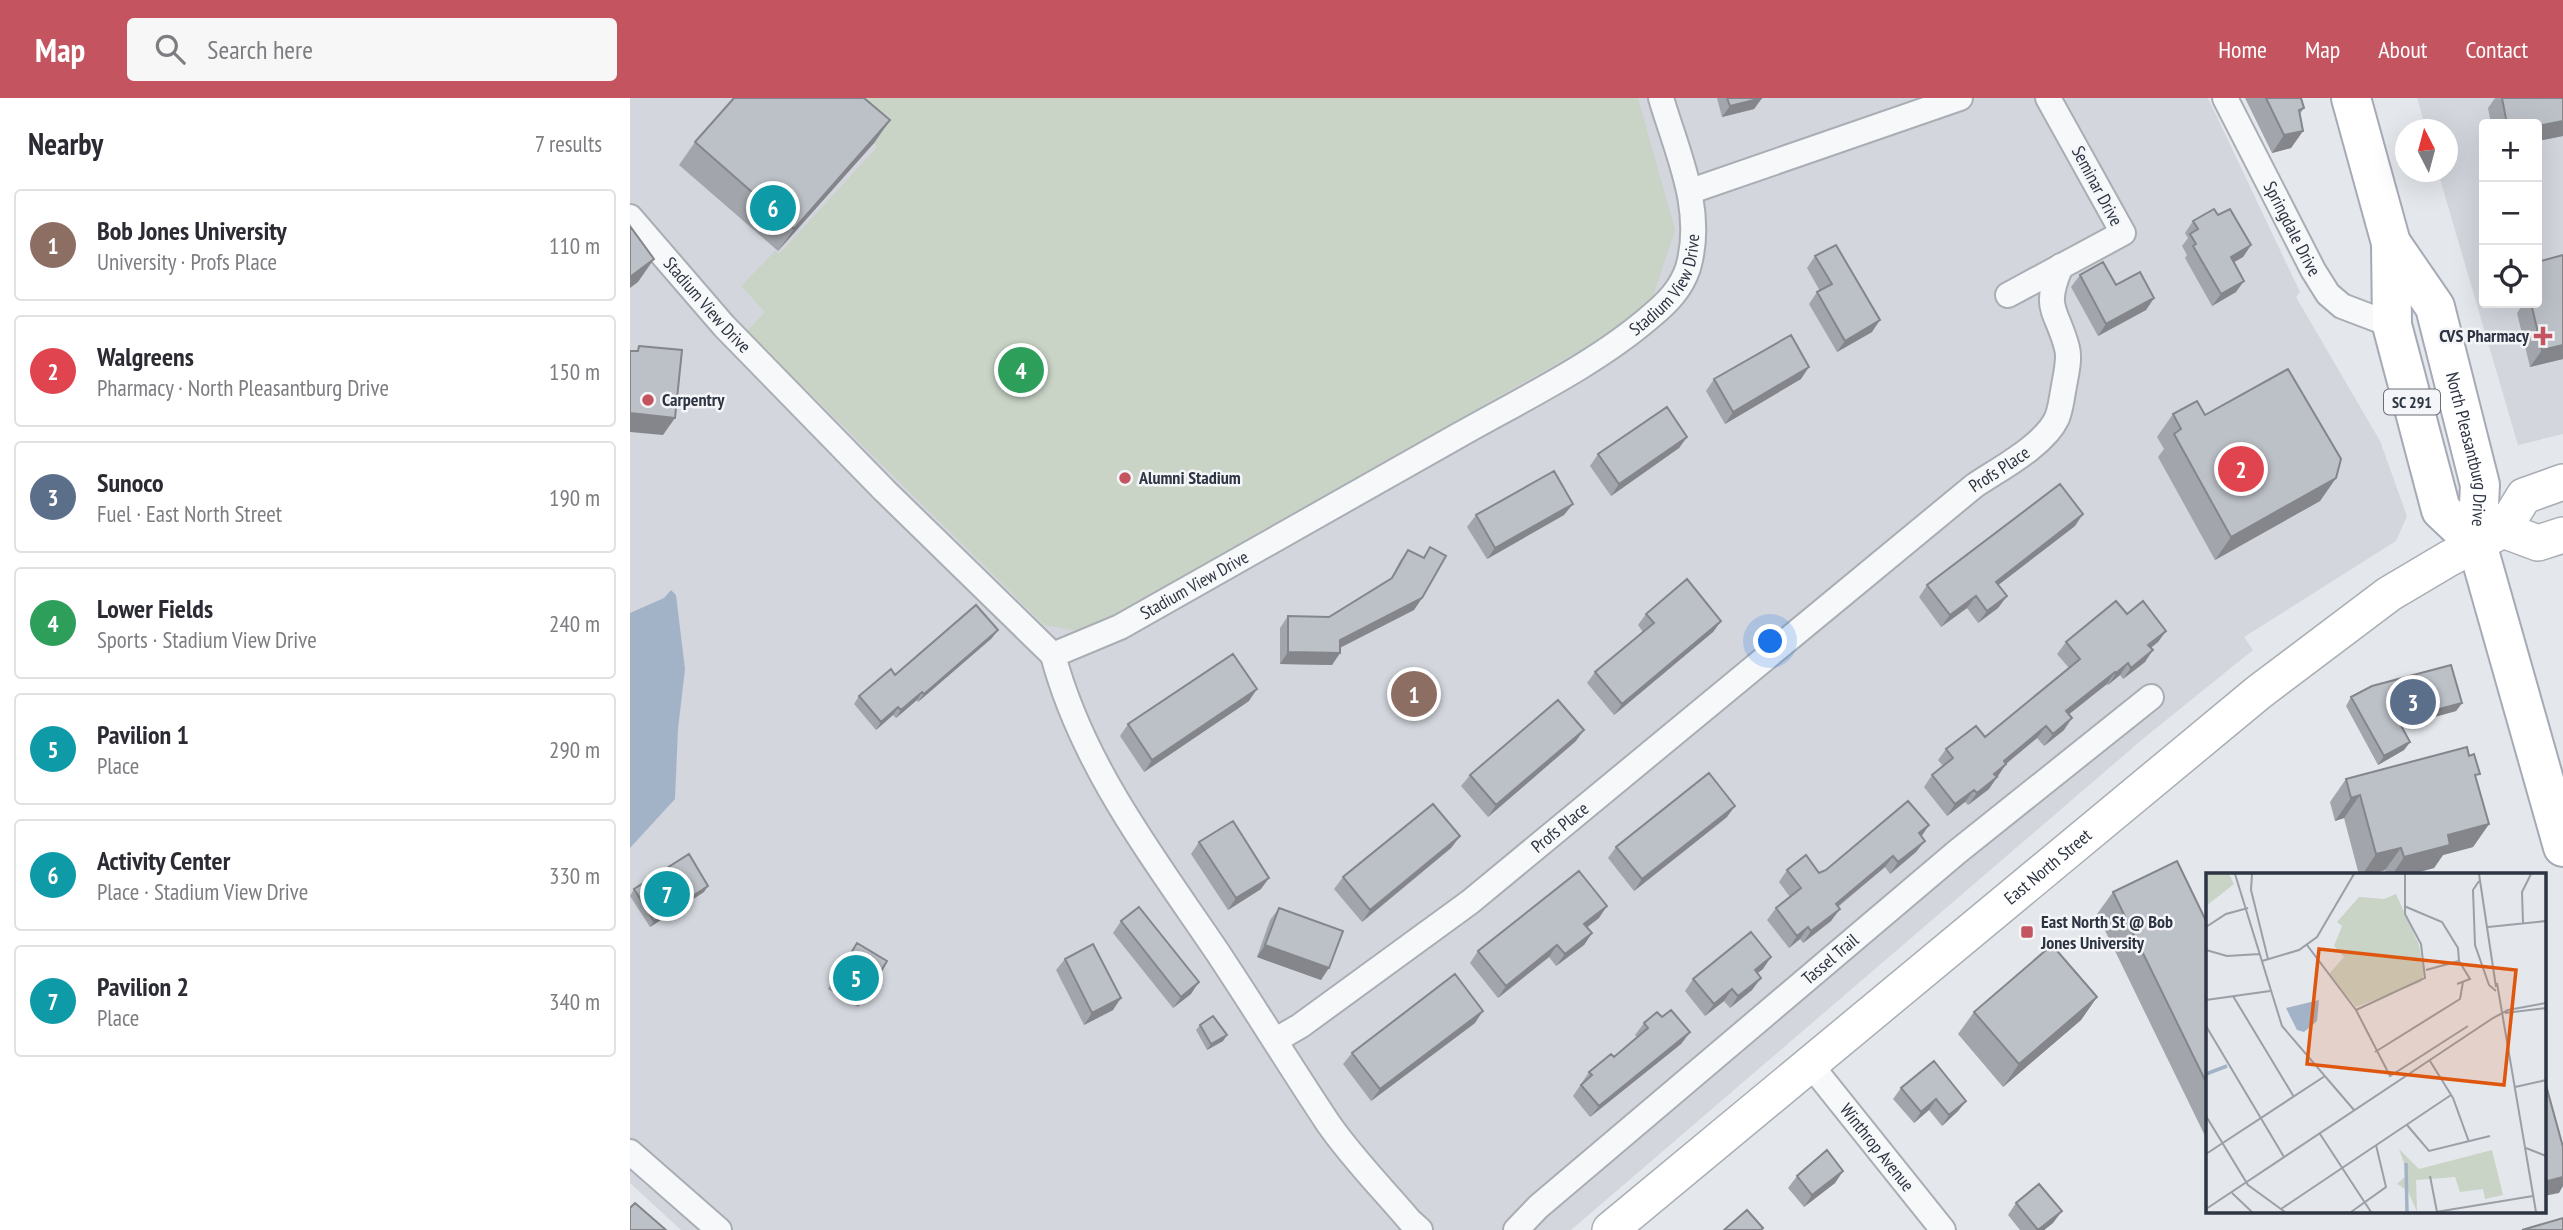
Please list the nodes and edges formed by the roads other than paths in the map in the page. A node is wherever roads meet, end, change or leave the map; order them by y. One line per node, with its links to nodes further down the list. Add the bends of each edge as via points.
1 (1661, 98): 6 (street, Stadium View Drive)
2 (1960, 98): 6 (street)
3 (2048, 98): 9 (street, Seminar Drive, via 2123,233)
4 (2225, 98): 11 (street, Springdale Drive, via 2328,294 2342,306)
5 (2351, 98): 8 (main road, North Pleasantburg Drive / SC 291)
6 (1691, 191): 15 (street, Stadium View Drive, via 1688,268 1675,294 1639,326 1571,371 1108,634)
7 (630, 217): 15 (street, Stadium View Drive, via 724,326)
8 (2390, 243): 11 (main road, North Pleasantburg Drive / SC 291); 14 (main road, North Pleasantburg Drive / SC 291, via 2435,307)
9 (2062, 266): 10 (street, Seminar Drive); 18 (street, Profs Place, via 2051,301 2068,351 2067,373 2057,417 2047,433 1974,486 1470,902)
10 (2008, 295)
11 (2392, 325): 14 (main road, North Pleasantburg Drive / SC 291, via 2441,510)
12 (2563, 482): 14 (main road, via 2524,496)
13 (2563, 535): 14 (main road, via 2539,543)
14 (2490, 537): 17 (main road, North Pleasantburg Drive / SC 291); 19 (main road, East North Street, via 2389,594 2269,685)
15 (1053, 655): 18 (street, via 1074,719 1116,802)
16 (2151, 697): 23 (street, Tassel Trail, via 1957,852)
17 (2563, 847)
18 (1276, 1040): 22 (street, via 1330,1125)
19 (1810, 1064): 24 (main road, East North Street); 25 (street, Winthrop Avenue)
20 (630, 1152): 21 (street)
21 (719, 1230)
22 (1420, 1230)
23 (1516, 1230)
24 (1610, 1230)
25 (1943, 1230)

